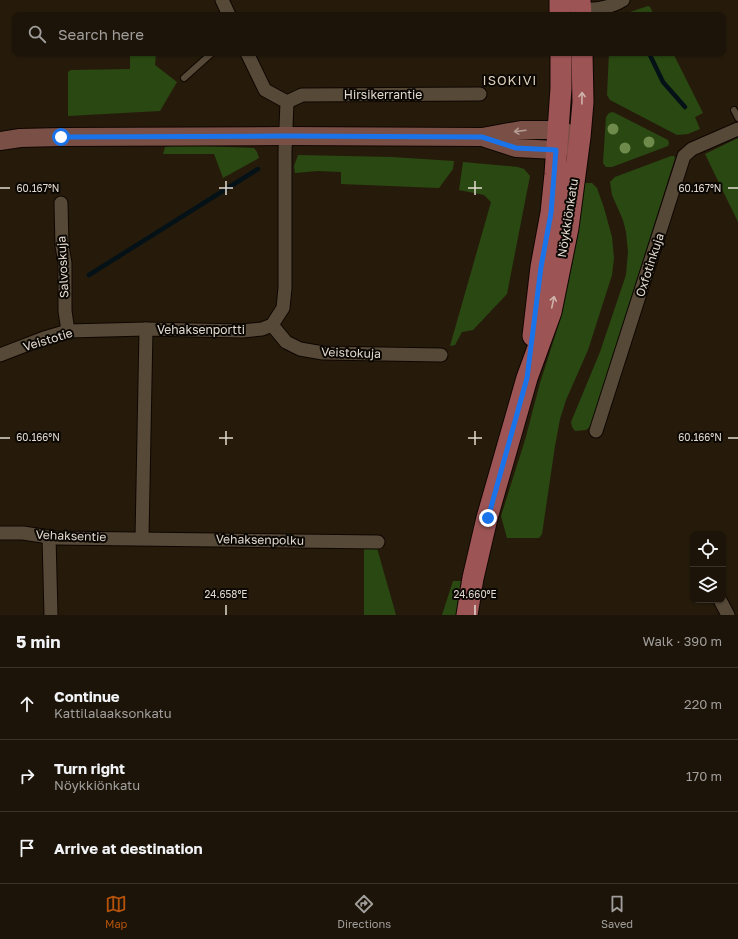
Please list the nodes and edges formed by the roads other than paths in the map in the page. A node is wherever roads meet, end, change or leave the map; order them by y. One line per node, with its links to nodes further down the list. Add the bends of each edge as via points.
1 (222, 0): 4 (street)
2 (622, 0): 3 (street, via 603,8)
3 (569, 6)
4 (228, 12)
5 (209, 56): 9 (lane)
6 (248, 56): 11 (street, via 265,90)
7 (561, 56): 17 (main road, Nöykkiönkatu)
8 (582, 56): 16 (main road, Nöykkiönkatu, one-way to 8, via 583,102)
9 (184, 78)
10 (480, 94): 11 (street, Hirsikerrantie, via 302,95)
11 (287, 102): 15 (street)
12 (734, 110): 13 (lane)
13 (738, 118)
14 (738, 129): 26 (street, Oxfotinkuja, via 692,149 684,156)
15 (286, 136): 17 (street, via 482,137 521,130); 18 (street, via 20,138); 20 (street, via 285,288 283,308)
16 (580, 137): 17 (street); 25 (main road, Nöykkiönkatu, one-way to 16, via 551,312 568,228)
17 (557, 140): 25 (main road, Nöykkiönkatu, via 551,213 541,267)
18 (0, 141)
19 (61, 203): 22 (street, Salvoskuja)
20 (272, 325): 21 (street, Vehaksenportti, via 242,331); 24 (street, Veistokuja, via 286,342 300,349 323,353)
21 (146, 329): 22 (street, Veistotie); 29 (street, Vehaksenportti)
22 (68, 331): 23 (street, Veistotie)
23 (0, 355)
24 (441, 355)
25 (527, 378): 33 (main road, Nöykkiönkatu, via 488,518)
26 (596, 431)
27 (0, 533): 28 (street, Vehaksentie)
28 (49, 537): 29 (street, Vehaksentie); 32 (street)
29 (142, 538): 30 (street, Vehaksenpolku)
30 (378, 542)
31 (722, 603): 34 (street)
32 (51, 615)
33 (467, 615)
34 (728, 615)

